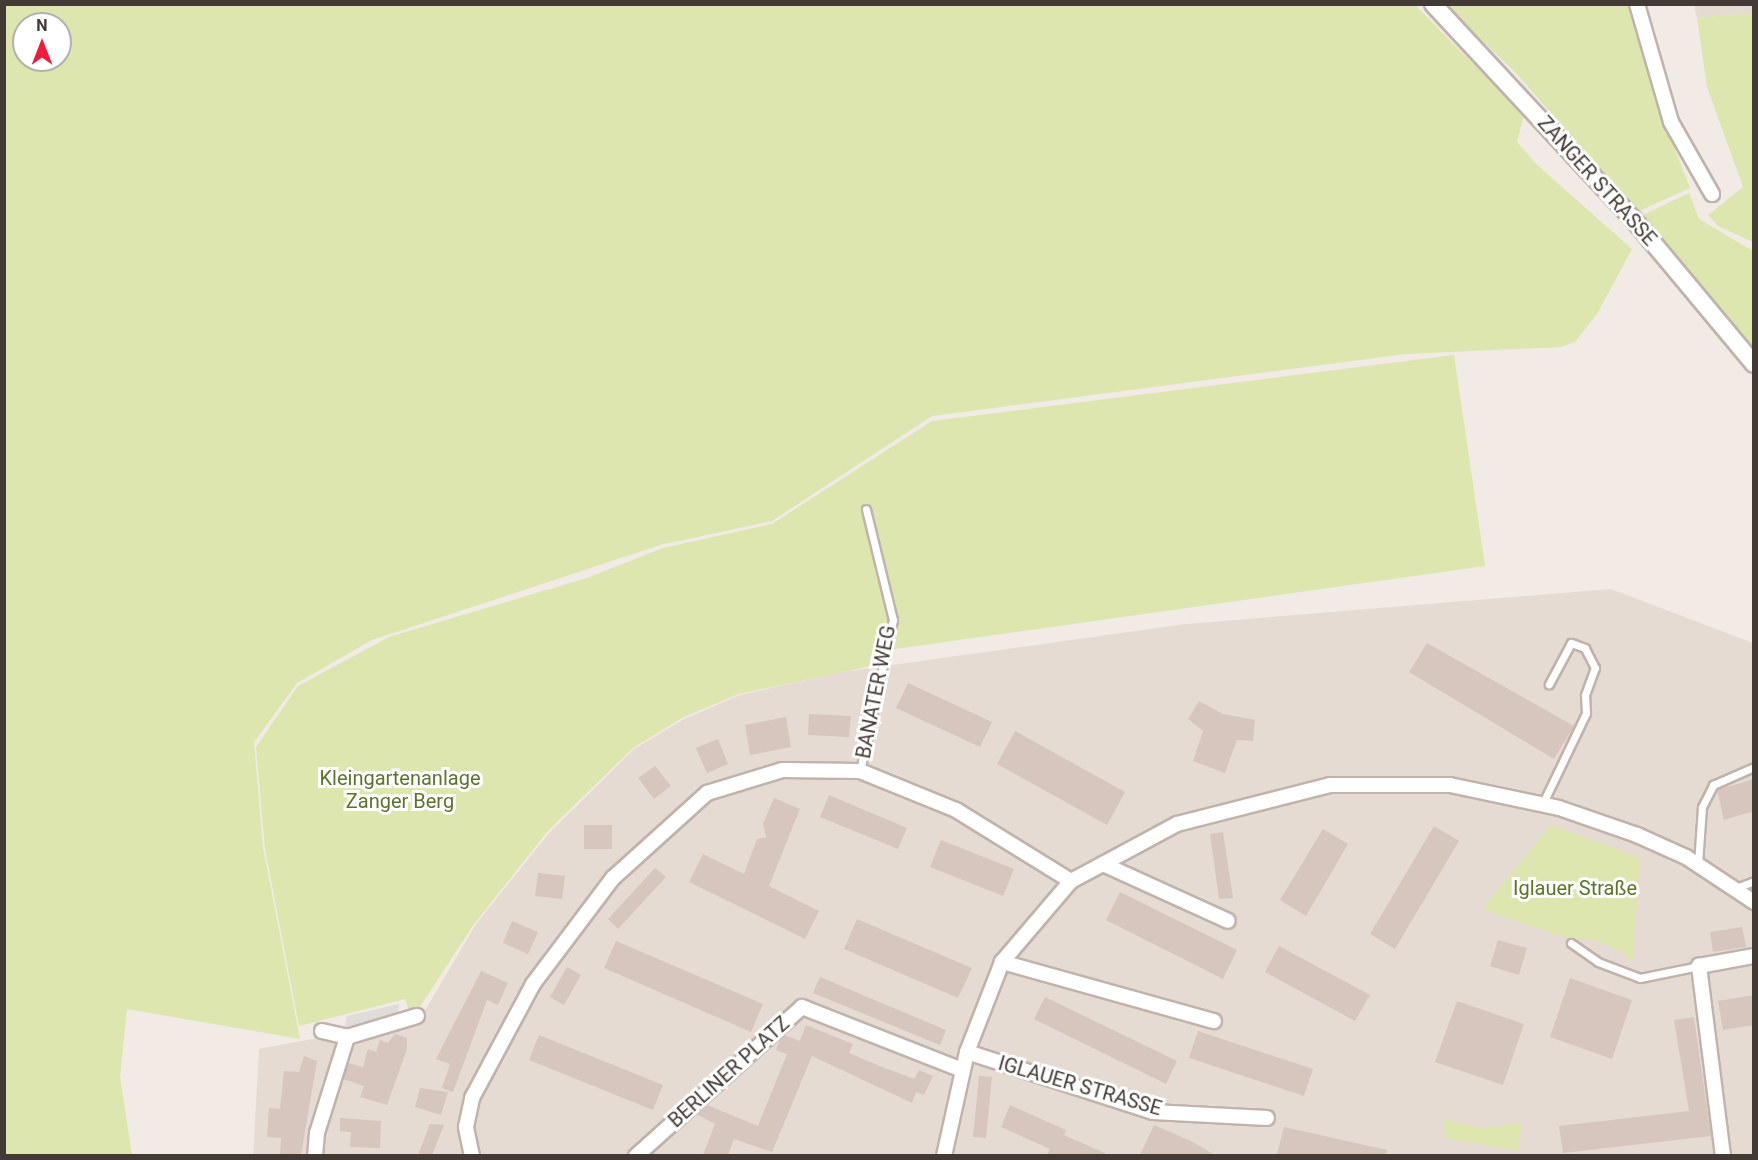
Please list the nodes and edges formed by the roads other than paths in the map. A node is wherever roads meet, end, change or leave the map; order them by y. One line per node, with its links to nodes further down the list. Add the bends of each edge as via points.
1 (1433, 4): 4 (street, ZANGER STRASSE, via 1634,220)
2 (1636, 4): 3 (street, via 1671,122)
3 (1712, 194)
4 (1754, 364)
5 (866, 509): 8 (lane, BANATER WEG, via 892,620)
6 (1549, 684): 9 (lane, via 1571,643 1585,648 1595,668 1585,695 1586,713)
7 (1754, 767): 11 (lane, via 1713,785 1702,807)
8 (860, 771): 12 (street, via 956,810); 29 (street, via 782,770 707,793 613,878 533,984 472,1098 466,1126)
9 (1542, 805): 10 (street, via 1450,785 1330,785 1177,824); 11 (street, via 1637,835)
10 (1103, 864): 12 (street); 16 (street)
11 (1698, 864): 14 (street)
12 (1071, 881): 19 (street)
13 (1754, 882): 14 (lane)
14 (1736, 888): 15 (street)
15 (1754, 902)
16 (1228, 921)
17 (1571, 943): 20 (lane, via 1598,962 1640,978)
18 (1754, 956): 20 (street)
19 (1002, 962): 22 (street); 25 (street)
20 (1699, 966): 32 (street)
21 (417, 1016): 24 (street)
22 (1214, 1021)
23 (322, 1031): 24 (street)
24 (347, 1037): 28 (street, via 317,1133)
25 (967, 1052): 26 (street); 27 (street, IGLAUER STRASSE, via 1153,1112)
26 (962, 1070): 30 (street, BERLINER PLATZ, via 802,1007); 31 (street)
27 (1267, 1118)
28 (315, 1155)
29 (472, 1155)
30 (636, 1155)
31 (944, 1155)
32 (1723, 1155)

